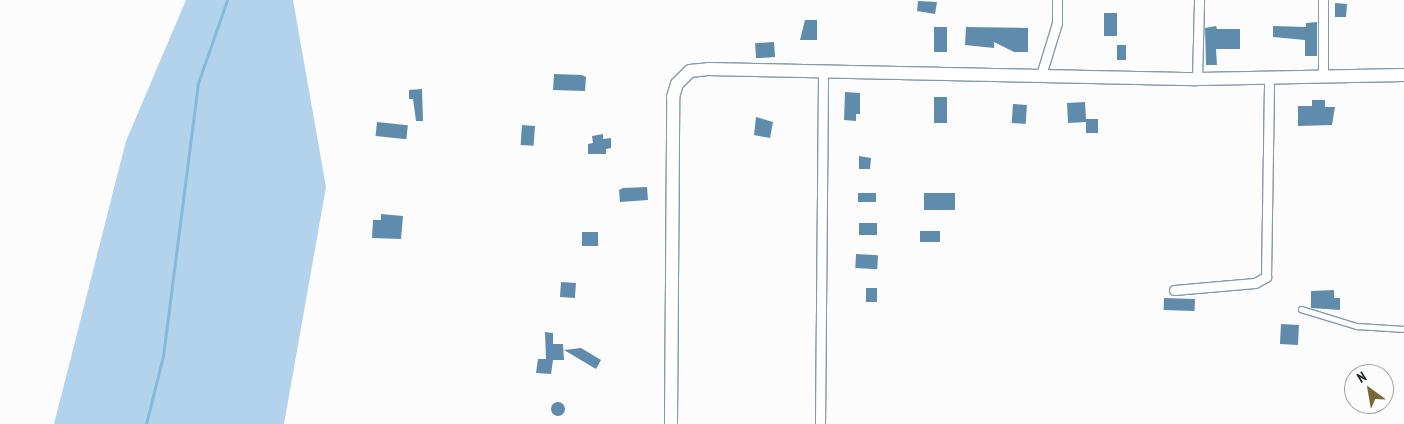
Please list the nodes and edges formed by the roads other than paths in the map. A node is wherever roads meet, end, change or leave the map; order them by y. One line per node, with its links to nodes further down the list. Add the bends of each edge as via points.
1 (1058, 0): 5 (street, via 1058,24)
2 (1199, 0): 9 (street)
3 (1324, 0): 8 (street)
4 (823, 70): 5 (street); 13 (street, via 698,69 677,84 672,97); 14 (street)
5 (1041, 75): 9 (street)
6 (1404, 75): 8 (street)
7 (1269, 76): 8 (street); 9 (street); 10 (street, via 1266,277 1255,283)
8 (1323, 76)
9 (1197, 79)
10 (1174, 290)
11 (1301, 308): 12 (lane, via 1357,326)
12 (1404, 329)
13 (672, 424)
14 (820, 424)

